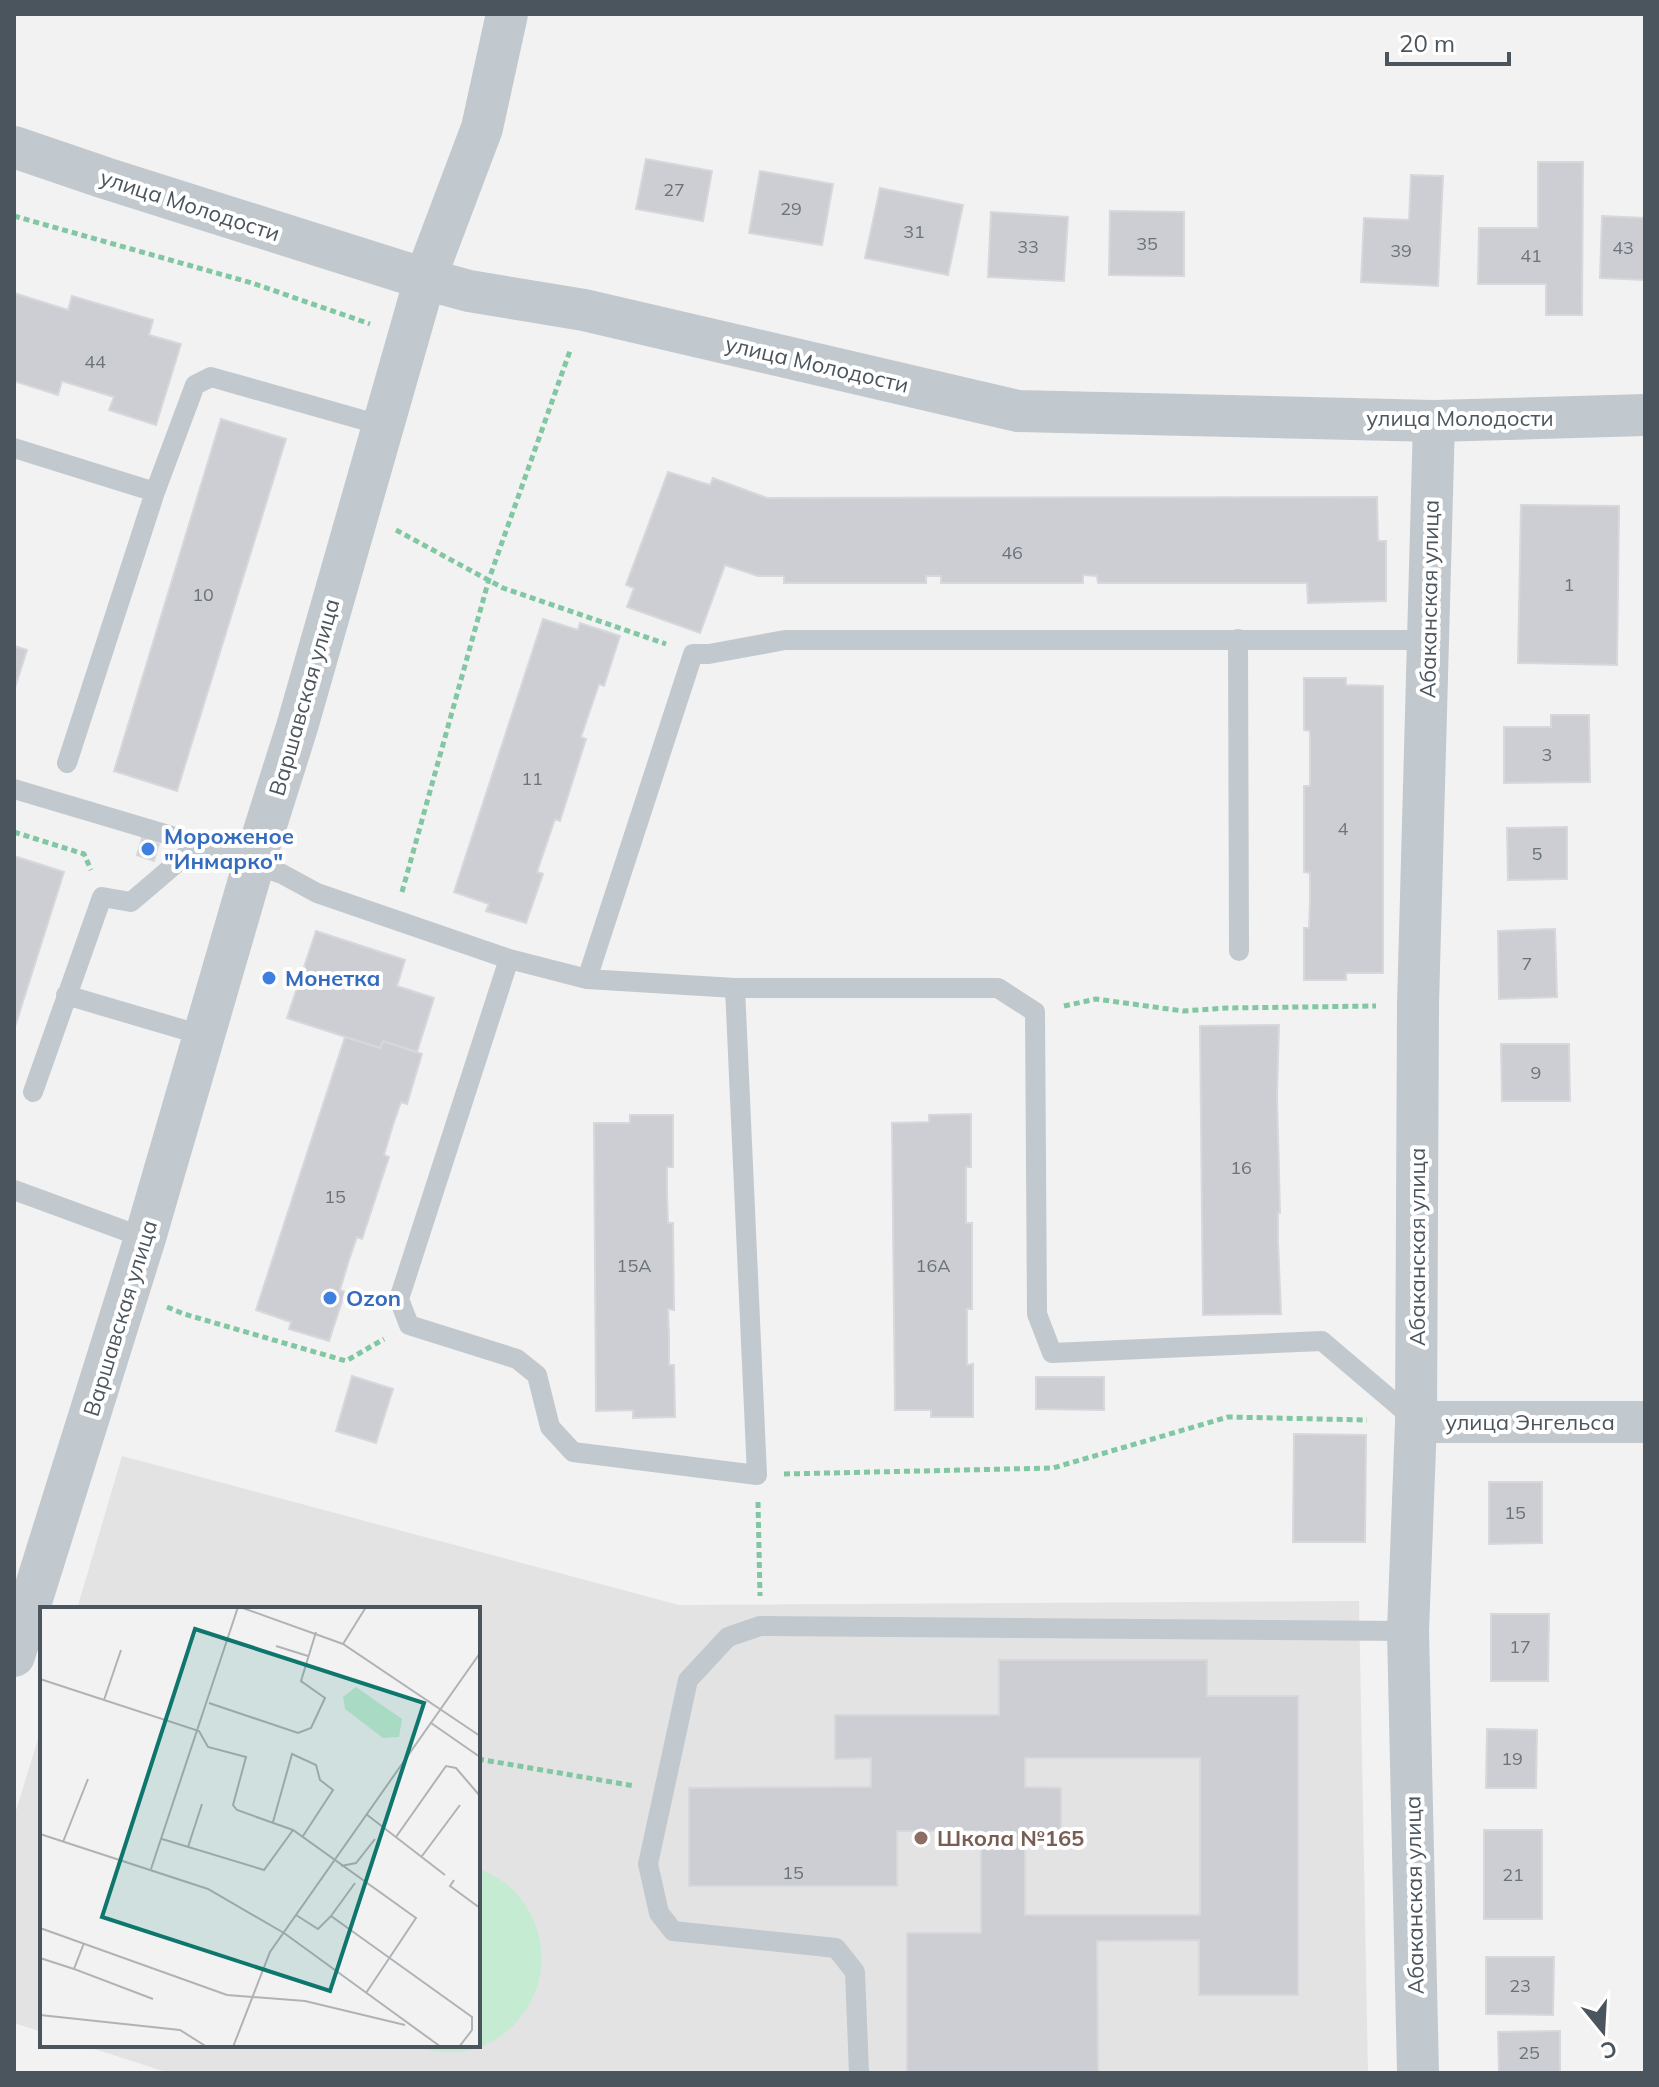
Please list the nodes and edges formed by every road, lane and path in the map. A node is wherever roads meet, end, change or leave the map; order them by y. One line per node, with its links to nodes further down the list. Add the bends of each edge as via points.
1 (507, 14): 4 (street, Варшавская улица, via 482,128)
2 (14, 147): 4 (street, улица Молодости)
3 (14, 216): 6 (path, via 252,283)
4 (425, 279): 5 (street, улица Молодости); 6 (street, Варшавская улица)
5 (584, 310): 8 (street, улица Молодости, via 1018,411); 13 (path)
6 (408, 337): 9 (street, Варшавская улица)
7 (1645, 415): 8 (street, улица Молодости)
8 (1434, 421): 15 (street, Абаканская улица)
9 (384, 426): 11 (lane, via 211,377 195,385); 12 (street, Варшавская улица)
10 (14, 448): 11 (lane)
11 (155, 492): 17 (lane)
12 (358, 511): 13 (path); 22 (street, Варшавская улица)
13 (489, 579): 16 (path); 23 (path)
14 (1238, 639): 15 (lane); 16 (lane, via 785,640); 24 (lane)
15 (1429, 640): 29 (street, Абаканская улица)
16 (693, 654): 26 (lane)
17 (67, 763)
18 (14, 789): 20 (lane)
19 (14, 832): 21 (path)
20 (199, 844): 22 (lane); 28 (lane, via 131,902 102,897)
21 (84, 854)
22 (254, 863): 23 (lane, via 317,893); 31 (street, Варшавская улица)
23 (395, 920): 25 (lane)
24 (1239, 951)
25 (509, 959): 26 (lane); 36 (lane, via 399,1299)
26 (587, 979): 27 (lane)
27 (735, 988): 30 (lane, via 998,988); 39 (lane)
28 (66, 995): 31 (lane); 32 (lane)
29 (1418, 1005): 30 (path, via 1183,1011 1096,999); 37 (street, Абаканская улица)
30 (1035, 1012): 37 (lane, via 1037,1314 1052,1353 1322,1341)
31 (205, 1036): 34 (street, Варшавская улица)
32 (33, 1092)
33 (14, 1190): 34 (lane)
34 (145, 1238): 35 (street, Варшавская улица)
35 (129, 1290): 36 (path, via 184,1314 346,1361); 42 (street, Варшавская улица)
36 (409, 1325): 39 (lane, via 517,1359 537,1375 550,1427 573,1452)
37 (1416, 1422): 38 (street, улица Энгельса); 39 (path, via 1228,1417 1053,1468); 41 (street, Абаканская улица)
38 (1645, 1422)
39 (757, 1475): 40 (path)
40 (760, 1626): 41 (lane); 44 (lane, via 728,1637 688,1680)
41 (1408, 1631): 46 (street, Абаканская улица)
42 (14, 1656)
43 (480, 1759): 44 (path)
44 (663, 1791): 45 (lane, via 648,1864 659,1913 673,1931 836,1948 855,1972)
45 (859, 2073)
46 (1418, 2073)

